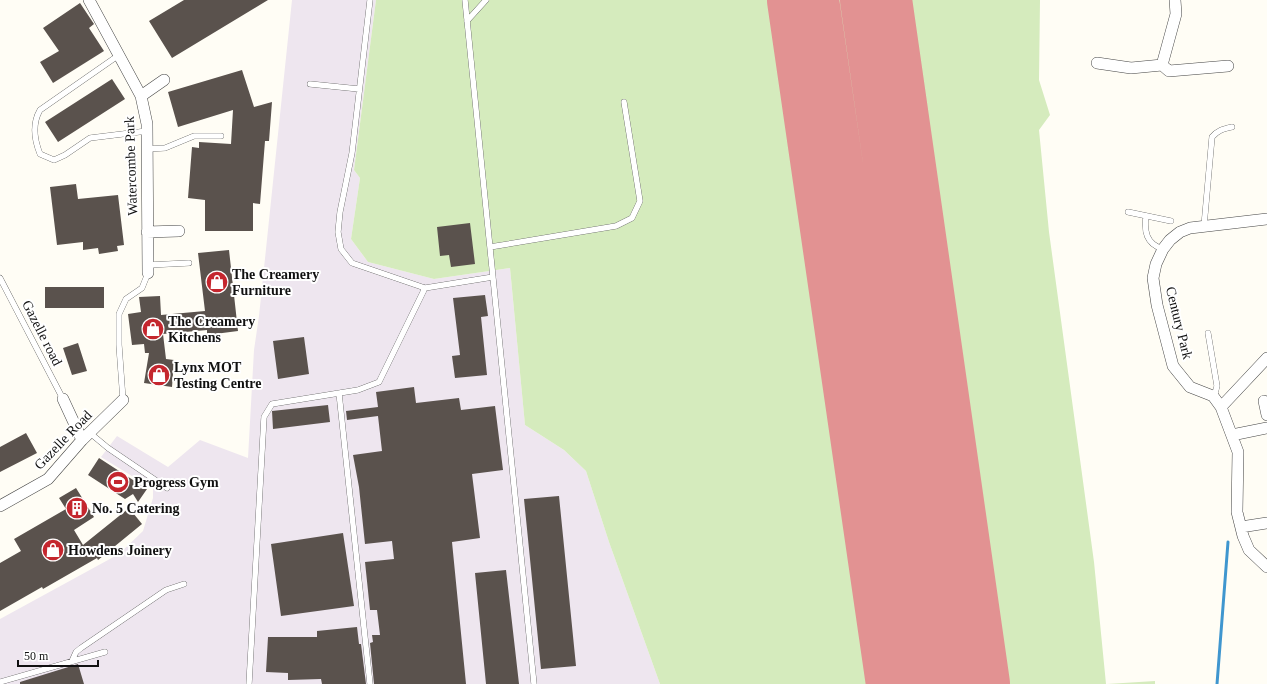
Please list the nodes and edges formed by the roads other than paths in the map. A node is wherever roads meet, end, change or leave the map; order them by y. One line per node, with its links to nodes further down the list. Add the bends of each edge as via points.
1 (89, 0): 7 (street, Watercombe Park)
2 (370, 0): 13 (lane)
3 (465, 0): 6 (lane)
4 (486, 0): 6 (lane)
5 (1175, 0): 9 (street, via 1176,14)
6 (467, 22): 27 (lane)
7 (120, 55): 14 (street, Watercombe Park); 17 (lane, via 40,110 35,118 36,144 40,154 54,160 90,138)
8 (1097, 63): 9 (street, via 1131,68)
9 (1162, 65): 10 (street, via 1169,70)
10 (1228, 66)
11 (164, 80): 14 (street)
12 (310, 84): 13 (lane)
13 (359, 89): 33 (lane, via 352,153 340,212 338,232 341,249 352,263)
14 (141, 96): 17 (street, Watercombe Park)
15 (624, 102): 27 (lane, via 640,201 632,218 616,226)
16 (1232, 127): 24 (lane, via 1216,132 1212,137)
17 (147, 131): 19 (street, Watercombe Park)
18 (221, 136): 19 (lane, via 194,136 165,148)
19 (147, 149): 26 (street, Watercombe Park)
20 (1128, 212): 21 (lane)
21 (1146, 216): 23 (lane); 28 (lane, via 1145,229 1148,240 1154,246)
22 (1267, 219): 24 (street)
23 (1171, 221)
24 (1204, 226): 28 (street, via 1180,232)
25 (180, 231): 26 (street)
26 (147, 232): 30 (street, Watercombe Park)
27 (490, 247): 31 (lane)
28 (1163, 249): 37 (street, Century Park, via 1153,278 1157,305 1173,366 1190,387)
29 (189, 263): 30 (lane)
30 (148, 269): 39 (lane, via 142,288 126,299 119,314)
31 (493, 277): 33 (lane); 57 (lane)
32 (0, 278): 38 (lane, Gazelle road)
33 (424, 288): 36 (lane, via 379,382 358,390)
34 (1208, 332): 37 (lane, via 1217,386)
35 (1267, 358): 41 (street)
36 (339, 393): 55 (lane, via 272,404 264,417); 56 (lane)
37 (1214, 398): 41 (street)
38 (63, 400): 45 (street)
39 (123, 400): 45 (street, Gazelle Road)
40 (1264, 401): 42 (street)
41 (1221, 408): 44 (street)
42 (1267, 415)
43 (1267, 428): 44 (street)
44 (1232, 435): 49 (street, via 1238,452 1238,512)
45 (86, 436): 46 (lane); 47 (street, Gazelle Road, via 48,479)
46 (167, 488)
47 (0, 506)
48 (1267, 523): 49 (street)
49 (1241, 527): 50 (street, via 1250,550)
50 (1267, 567)
51 (184, 584): 53 (lane, via 166,590 88,643 76,652)
52 (105, 652): 53 (lane)
53 (72, 661): 54 (lane)
54 (0, 682)
55 (249, 684)
56 (370, 684)
57 (534, 684)

